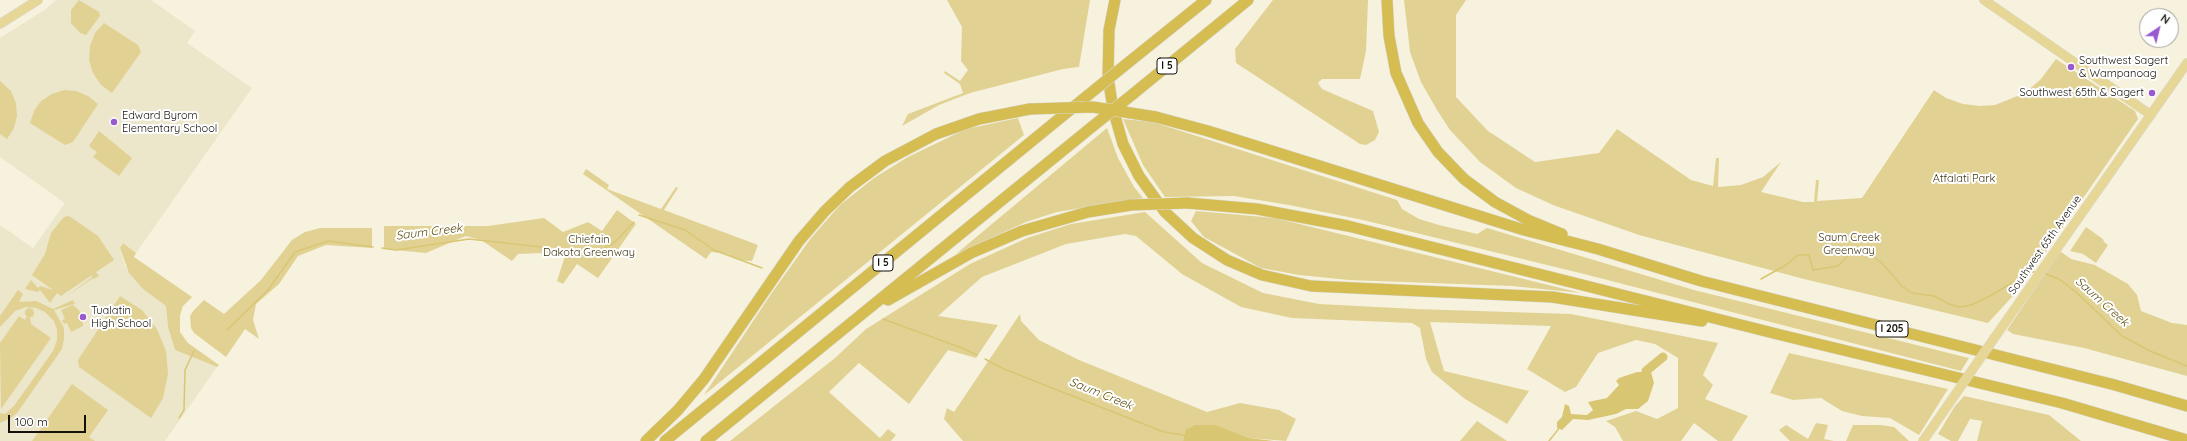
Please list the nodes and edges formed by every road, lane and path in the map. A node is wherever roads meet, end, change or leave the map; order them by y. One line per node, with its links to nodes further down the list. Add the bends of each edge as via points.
1 (38, 0): 7 (main road)
2 (1115, 0): 12 (highway, via 1109,30 1108,77 1113,109 1126,151 1139,176 1165,212 1193,238 1227,260 1262,275 1311,286 1552,297)
3 (1206, 0): 16 (highway, I 5, bridge)
4 (1248, 0): 11 (highway, I 5, bridge)
5 (1388, 0): 10 (highway, via 1389,36 1396,73 1415,118 1438,152 1464,179 1495,202 1528,220)
6 (1984, 0): 9 (main road)
7 (0, 24)
8 (2187, 63): 9 (main road, Southwest 65th Avenue)
9 (2151, 115): 18 (main road, Southwest 65th Avenue, bridge)
10 (1598, 249): 13 (highway, I 205, via 1735,290 2101,381); 15 (highway, bridge, via 1524,230 1156,116 1093,107 1030,109 979,119 936,134 885,161 850,187 825,211 799,241 704,379 678,410)
11 (860, 316): 12 (highway, bridge, via 971,253 999,240 1065,217 1131,205 1187,203 1257,209 1342,224); 17 (highway, I 5)
12 (1781, 335): 14 (highway, via 2062,403)
13 (2187, 406)
14 (2187, 440)
15 (646, 441)
16 (665, 441)
17 (706, 441)
18 (1923, 441)

